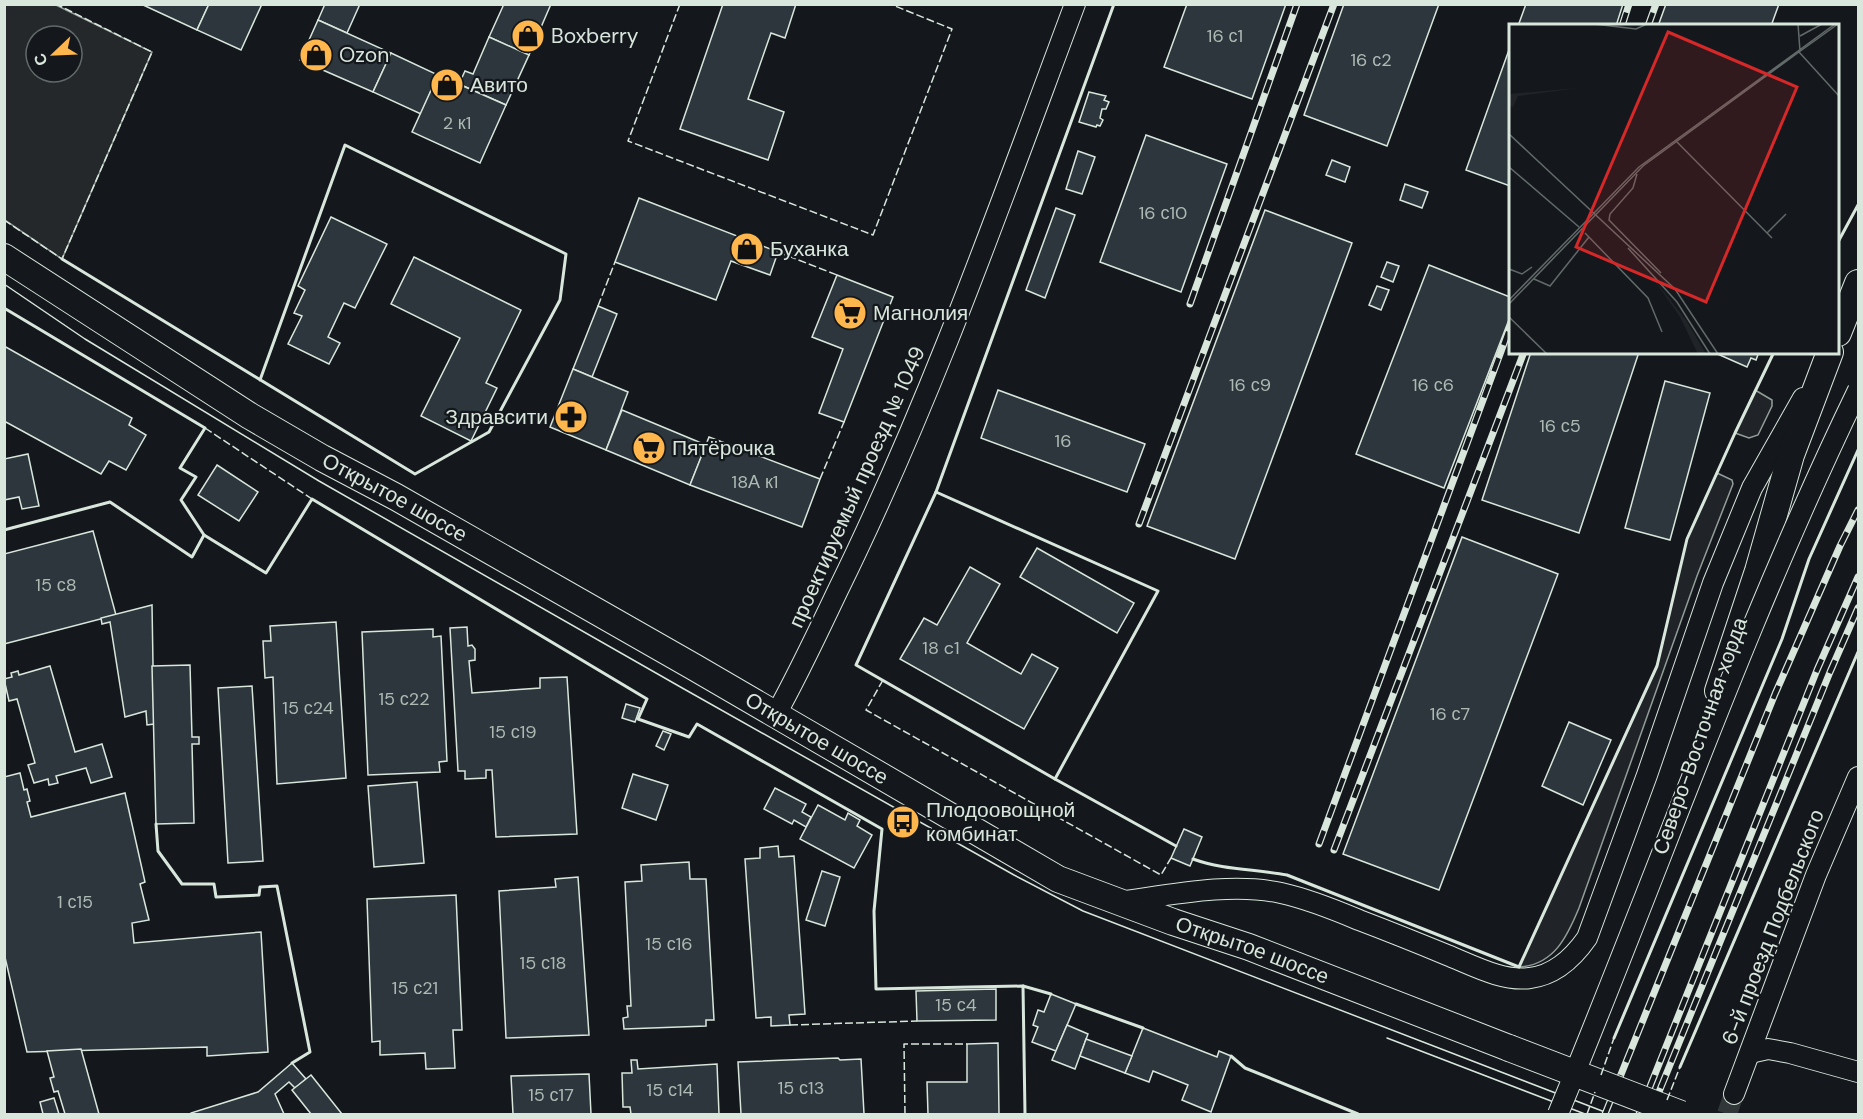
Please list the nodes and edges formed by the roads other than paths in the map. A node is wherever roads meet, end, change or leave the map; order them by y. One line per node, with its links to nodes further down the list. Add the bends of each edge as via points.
1 (1076, 4): 8 (street, проектируемый проезд № 1049, via 942,358 873,519)
2 (4, 257): 8 (main road, Открытое шоссе, via 250,416)
3 (1858, 283): 4 (main road)
4 (1839, 330)
5 (1828, 354): 10 (street, via 1752,488 1713,583 1587,938 1569,960 1547,974 1513,978 1310,900 1257,889)
6 (1828, 354): 14 (main road, Северо-Восточная хорда, via 1791,455 1758,571 1690,775)
7 (1858, 390): 14 (street, Северо-Восточная хорда, bridge, via 1750,636)
8 (775, 716): 10 (main road, Открытое шоссе, via 1058,879)
9 (1858, 777): 11 (street, 6-й проезд Подбельского, via 1816,875)
10 (1119, 902): 15 (main road, Открытое шоссе, bridge, via 1282,960)
11 (1750, 1053): 12 (street, via 1768,1049 1791,1053); 13 (street, 6-й проезд Подбельского)
12 (1858, 1072)
13 (1734, 1094)
14 (1556, 1114)
15 (1681, 1114)

